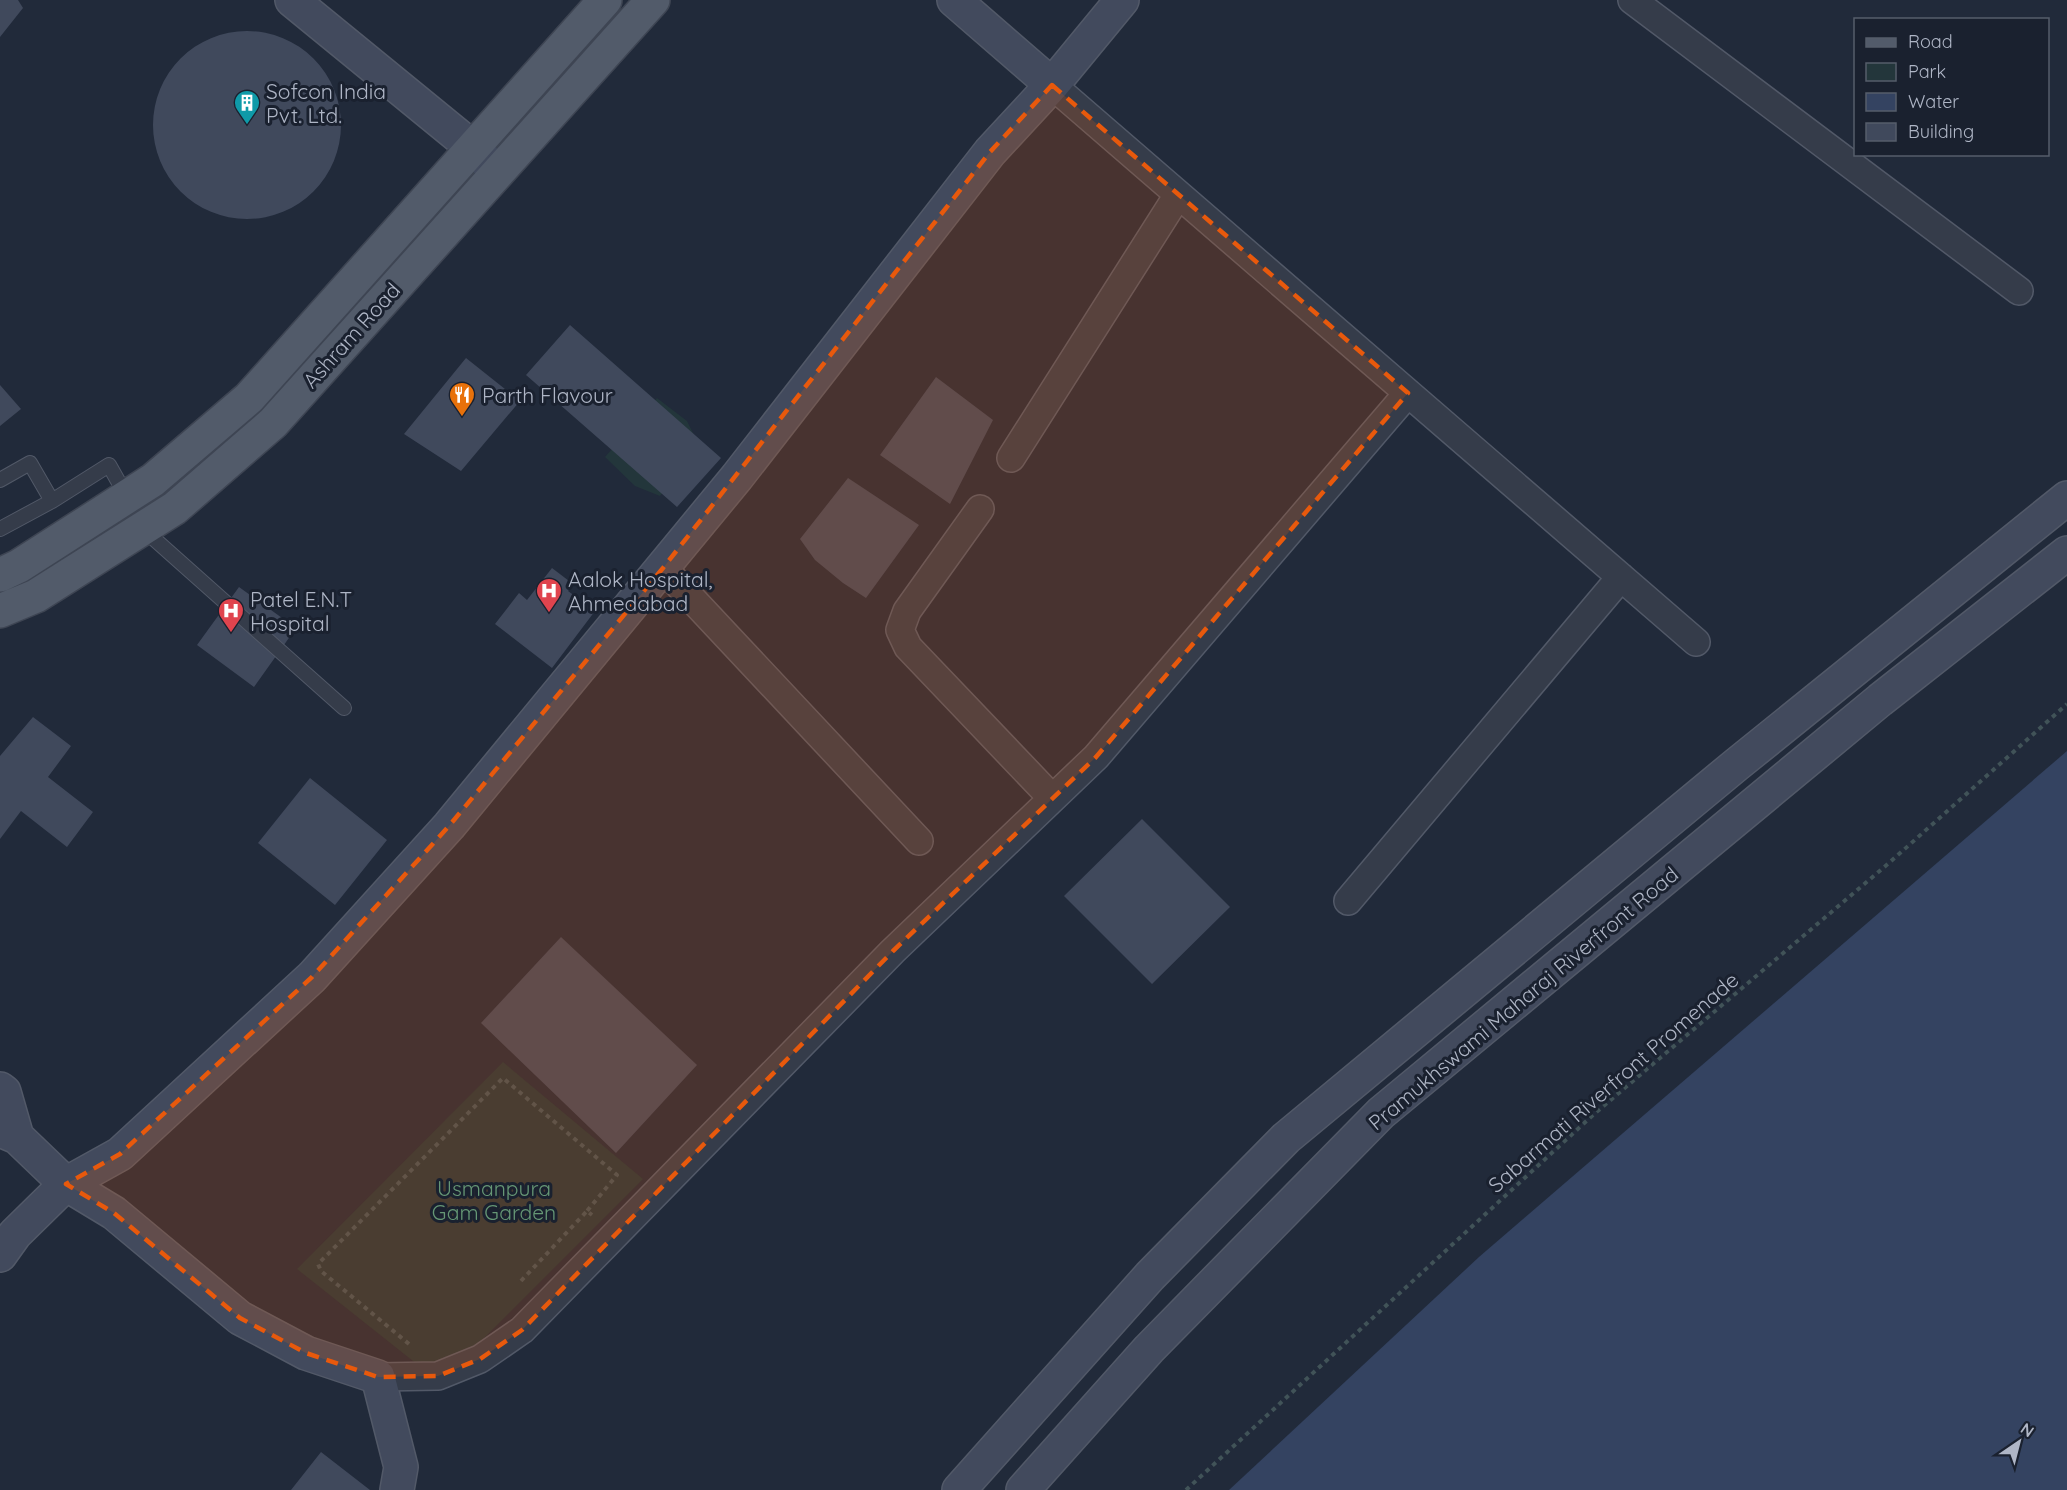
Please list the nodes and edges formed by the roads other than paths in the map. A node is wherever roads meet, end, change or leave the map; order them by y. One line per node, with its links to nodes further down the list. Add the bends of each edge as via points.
1 (292, 0): 8 (street)
2 (605, 0): 8 (main road, Ashram Road)
3 (653, 0): 9 (main road, Ashram Road)
4 (954, 0): 7 (street)
5 (1122, 0): 7 (street)
6 (1632, 0): 11 (street)
7 (1052, 85): 10 (street); 22 (street, via 990,152)
8 (473, 148): 9 (street); 15 (main road, Ashram Road, via 249,398 153,480)
9 (498, 172): 20 (main road, Ashram Road, via 273,423 175,508)
10 (1178, 195): 12 (street); 13 (street)
11 (2019, 291)
12 (1408, 393): 24 (street); 28 (street, via 1096,757)
13 (1011, 458)
14 (0, 480): 17 (lane, via 30,463)
15 (127, 497): 17 (lane, via 109,465); 23 (main road, Ashram Road)
16 (2067, 498): 37 (street, via 1727,772 1286,1138 1150,1276)
17 (52, 501): 19 (lane)
18 (980, 509): 28 (street, via 907,611 900,630 908,647)
19 (0, 529)
20 (143, 529): 25 (main road, Ashram Road, via 36,596); 27 (lane)
21 (2067, 553): 38 (street, Pramukhswami Maharaj Riverfront Road, via 1871,707 1382,1113 1149,1349)
22 (663, 568): 29 (street); 33 (street, via 449,826 312,977 120,1154)
23 (0, 575)
24 (1621, 577): 26 (street); 30 (street)
25 (0, 610)
26 (1696, 642)
27 (344, 708)
28 (1053, 798): 35 (street, via 893,951 522,1330 480,1359 438,1376)
29 (919, 841)
30 (1348, 901)
31 (0, 1089): 32 (street, via 4,1092)
32 (9, 1134): 33 (street)
33 (66, 1184): 34 (street, via 15,1234); 35 (street, via 114,1213 240,1318 306,1353)
34 (0, 1255)
35 (378, 1377): 36 (street, via 401,1467)
36 (397, 1490)
37 (959, 1490)
38 (1023, 1490)

